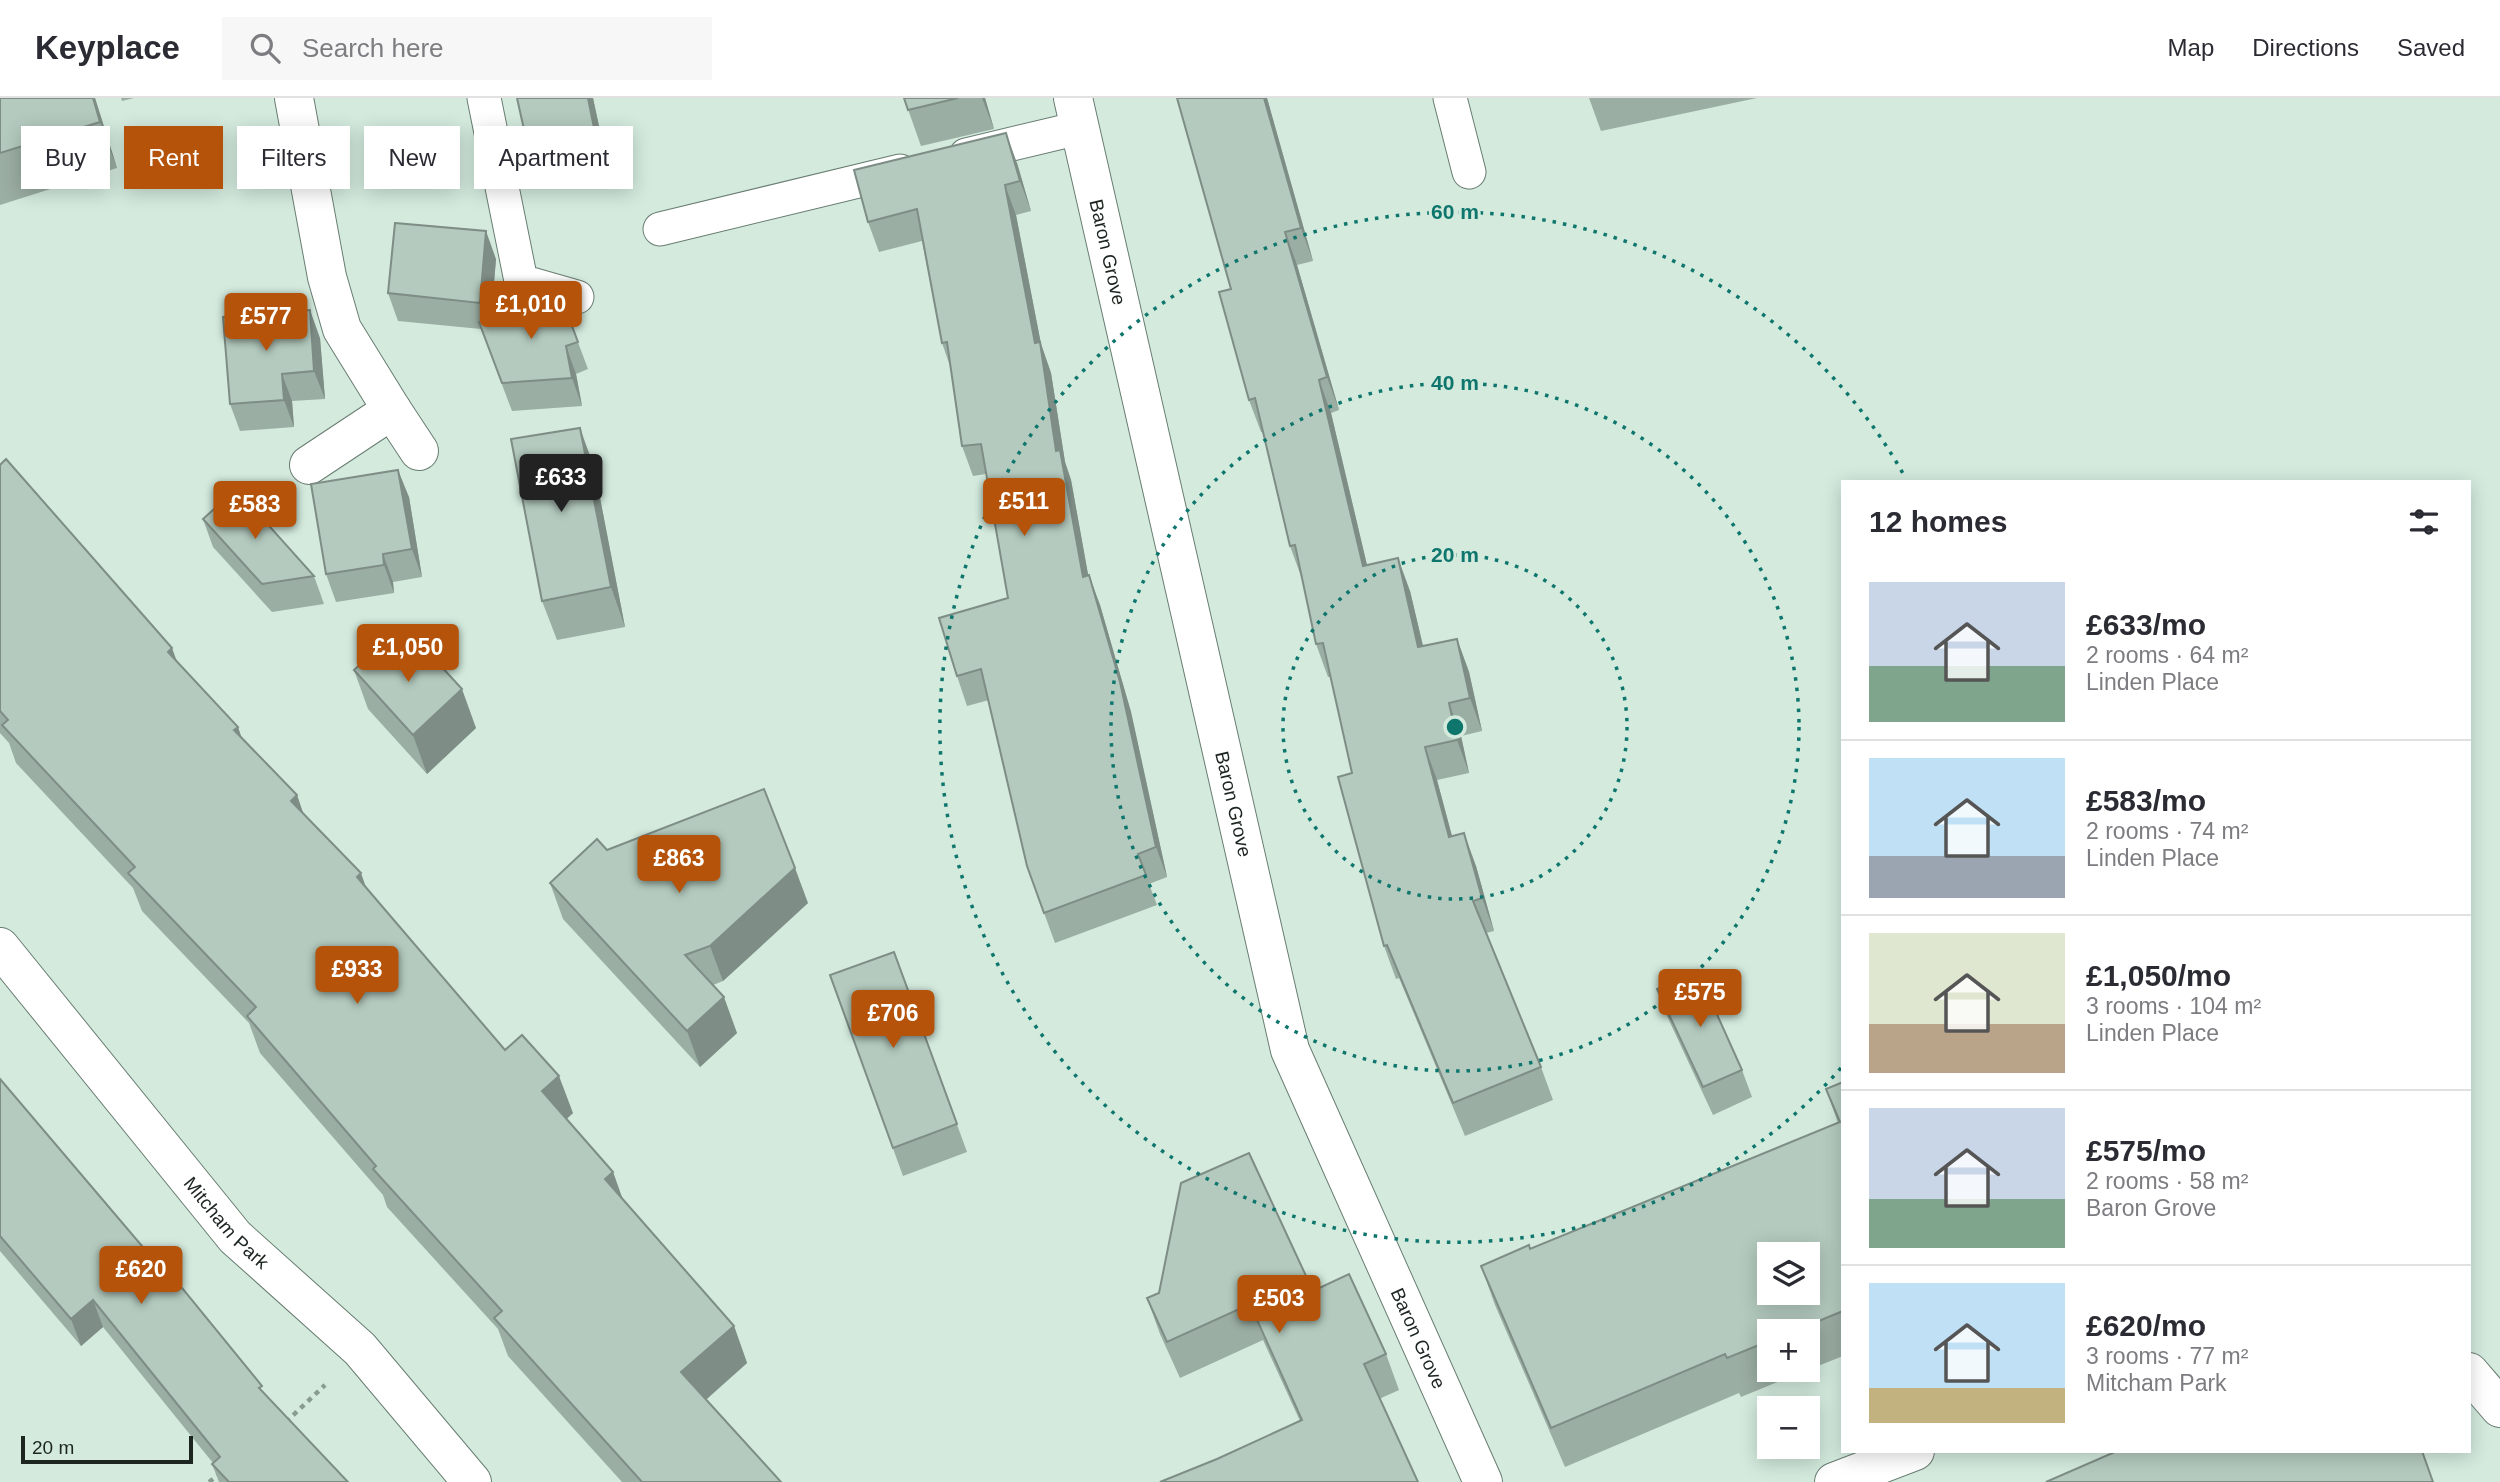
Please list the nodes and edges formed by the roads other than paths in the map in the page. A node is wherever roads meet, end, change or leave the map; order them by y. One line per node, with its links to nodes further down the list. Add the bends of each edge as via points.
1 (294, 98): 8 (street, via 327,277 342,328)
2 (484, 98): 7 (lane, via 521,281)
3 (1450, 98): 5 (lane)
4 (1076, 113): 6 (lane); 16 (street, Baron Grove, via 1290,1050)
5 (1469, 172)
6 (660, 229)
7 (577, 297)
8 (392, 410): 9 (street); 10 (street)
9 (419, 451)
10 (309, 466)
11 (0, 947): 15 (street, Mitcham Park, via 235,1237 360,1349)
12 (2471, 1374): 13 (street)
13 (2500, 1408)
14 (1910, 1453): 17 (street)
15 (472, 1482)
16 (1483, 1482)
17 (1834, 1482)

